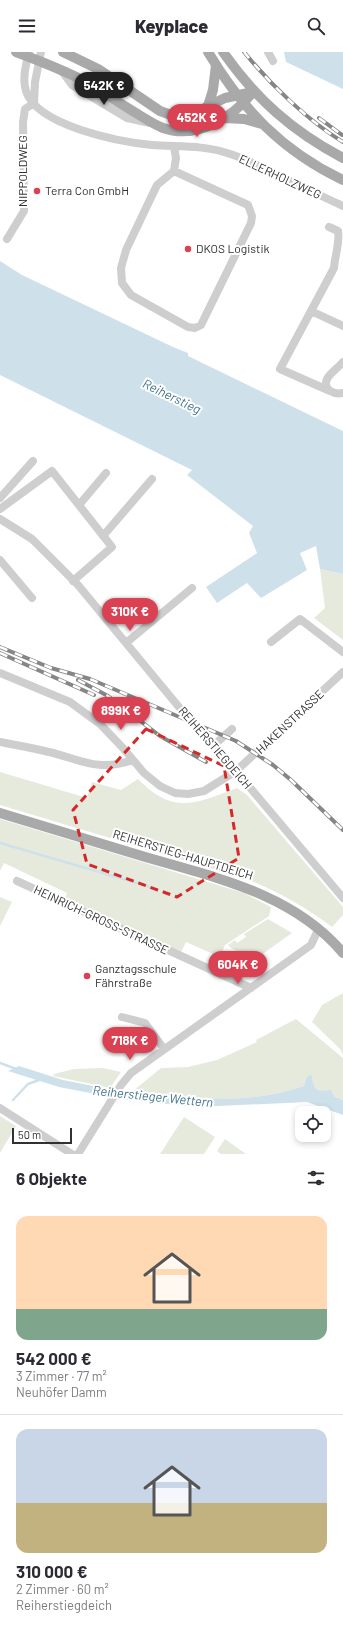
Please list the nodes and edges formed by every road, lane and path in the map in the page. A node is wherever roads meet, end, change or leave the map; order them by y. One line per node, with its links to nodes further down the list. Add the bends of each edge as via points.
1 (16, 52): 6 (main road)
2 (63, 52): 14 (main road, via 98,69 160,111 174,116 189,116)
3 (208, 52): 9 (main road)
4 (223, 52): 10 (main road)
5 (268, 52): 8 (street)
6 (28, 54): 7 (main road); 12 (street, ELLERHOLZWEG, via 26,90)
7 (40, 56): 12 (street); 15 (main road, via 154,124 170,130 185,131 205,127)
8 (273, 61)
9 (216, 65): 11 (main road); 14 (main road)
10 (254, 92): 11 (main road); 13 (main road); 18 (main road, via 292,127)
11 (236, 95): 13 (main road); 14 (main road)
12 (34, 103): 17 (street, ELLERHOLZWEG, via 41,112 51,118 84,131 116,140); 23 (street, NIPPOLDWEG, via 25,109 22,122 24,210)
13 (244, 104): 15 (main road); 16 (main road)
14 (208, 106)
15 (224, 118): 16 (main road, via 244,119)
16 (262, 124): 20 (main road, via 297,154)
17 (174, 147): 19 (street); 21 (street, ELLERHOLZWEG, via 227,152)
18 (343, 158)
19 (174, 171): 19 (street, via 248,205 252,216 251,223 201,325 195,328 188,327 131,295 122,283 121,268 126,250 157,184)
20 (343, 180)
21 (343, 206)
22 (329, 227): 24 (street, via 338,231 334,268)
23 (7, 239)
24 (311, 311): 25 (street); 27 (street, via 280,370)
25 (343, 326)
26 (343, 362): 27 (street, via 327,379 326,386)
27 (330, 391): 28 (street, via 336,394)
28 (343, 393)
29 (33, 461): 32 (street)
30 (106, 473): 33 (street)
31 (152, 479): 36 (street)
32 (0, 498)
33 (79, 505): 34 (street, via 52,471); 36 (street)
34 (0, 509)
35 (0, 519): 38 (street, REIHERSTIEGDEICH, via 32,539)
36 (103, 536): 38 (street, via 112,547)
37 (0, 560): 40 (street)
38 (73, 581): 42 (street, REIHERSTIEGDEICH)
39 (192, 588): 42 (street)
40 (32, 598)
41 (272, 642): 43 (street, via 300,619)
42 (126, 644): 48 (street, REIHERSTIEGDEICH)
43 (343, 652)
44 (343, 672): 50 (street, HAKENSTRASSE)
45 (0, 673): 49 (street, HAKENSTRASSE, via 70,702 100,724)
46 (232, 728): 48 (street)
47 (0, 742): 49 (street, via 50,752 92,765 120,765)
48 (213, 746): 50 (street, REIHERSTIEGDEICH)
49 (133, 760): 50 (street, HAKENSTRASSE, via 160,786 175,793 204,791)
50 (236, 771): 53 (street, REIHERSTIEGDEICH)
51 (0, 813): 54 (main road, REIHERSTIEG-HAUPTDEICH, via 244,886 293,911)
52 (17, 881): 56 (street, HEINRICH-GROSS-STRASSE)
53 (343, 898)
54 (318, 930): 55 (main road, REIHERSTIEG-HAUPTDEICH); 56 (street, via 311,945)
55 (343, 953)
56 (251, 988): 58 (street)
57 (122, 1017): 58 (street, via 145,1023)
58 (164, 1049): 60 (street, via 131,1073 121,1085)
59 (1, 1109): 60 (street)
60 (79, 1153)

